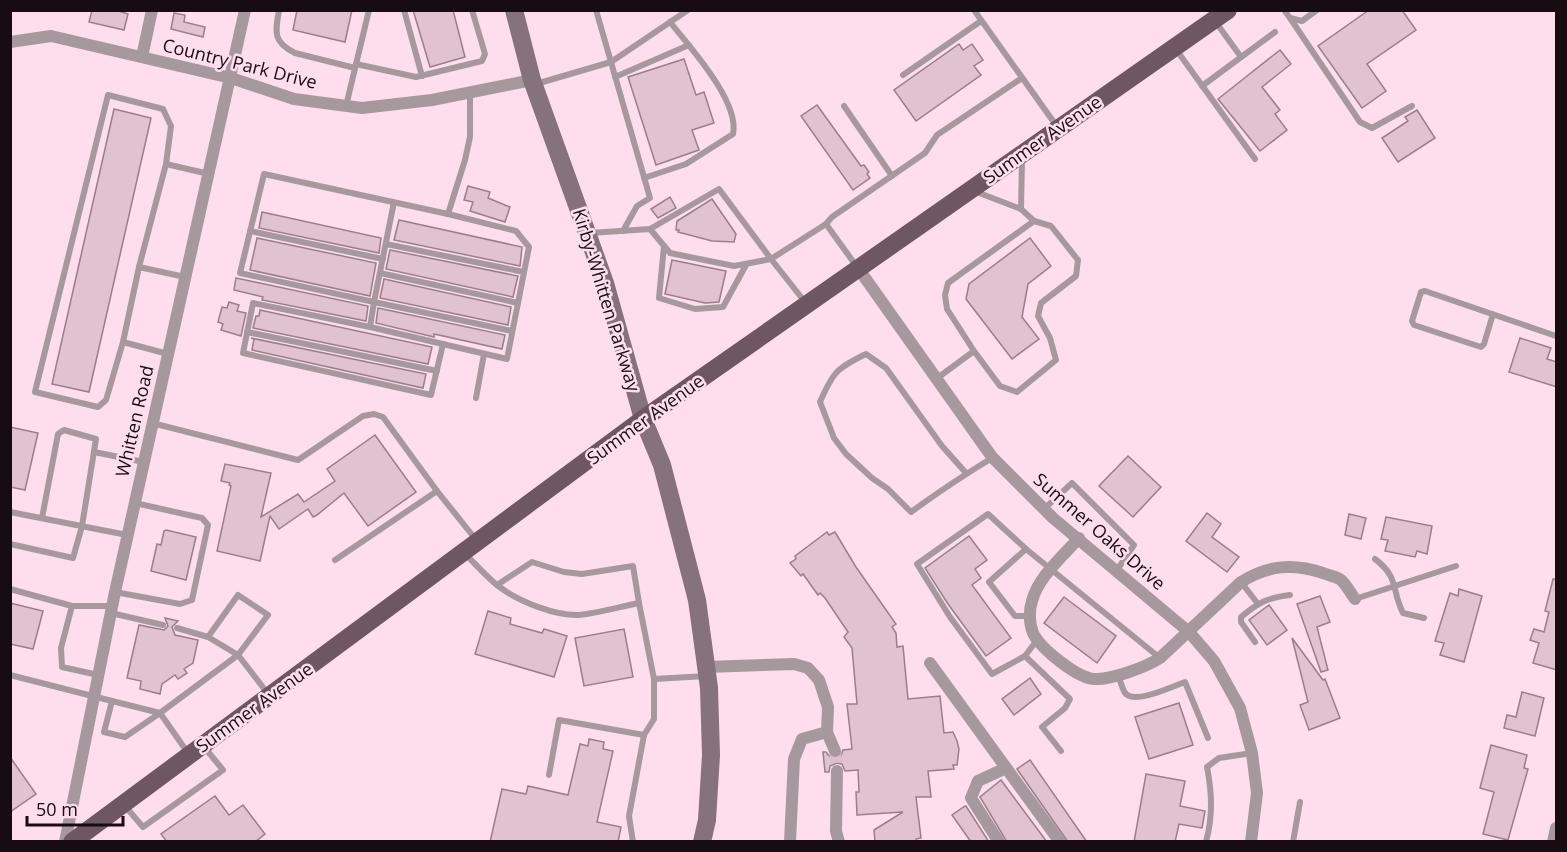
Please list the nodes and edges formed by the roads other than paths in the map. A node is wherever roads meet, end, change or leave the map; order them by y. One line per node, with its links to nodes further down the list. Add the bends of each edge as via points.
1 (152, 10): 21 (street)
2 (245, 10): 28 (street, Whitten Road)
3 (279, 10): 24 (lane, via 275,29 281,44 295,53)
4 (369, 10): 24 (lane)
5 (404, 10): 26 (lane)
6 (472, 10): 26 (lane, via 485,58)
7 (514, 10): 30 (main road, Kirby-Whitten Parkway)
8 (596, 10): 23 (lane)
9 (688, 10): 16 (lane)
10 (974, 10): 15 (lane)
11 (1284, 10): 14 (lane)
12 (1317, 10): 14 (lane, via 1302,21)
13 (1222, 15): 20 (main road, Summer Avenue); 22 (lane)
14 (1290, 18): 35 (lane, via 1360,122 1372,128)
15 (981, 21): 25 (lane); 29 (lane)
16 (670, 22): 19 (lane); 23 (lane)
17 (1275, 33): 22 (lane)
18 (10, 42): 21 (street, Country Park Drive, via 51,36)
19 (689, 45): 27 (lane); 42 (lane, via 713,75 735,124 733,134 686,164)
20 (1174, 48): 31 (lane); 36 (main road, Summer Avenue)
21 (142, 57): 28 (street, Country Park Drive)
22 (1240, 57): 31 (lane)
23 (611, 62): 27 (lane); 30 (lane)
24 (356, 66): 26 (lane); 33 (lane)
25 (903, 75)
26 (422, 76)
27 (615, 77): 42 (lane)
28 (231, 78): 33 (street, Country Park Drive, via 294,99); 40 (street, Whitten Road)
29 (1022, 78): 36 (lane); 41 (lane, via 936,135 924,153)
30 (533, 82): 32 (street, Country Park Drive); 52 (main road, Kirby-Whitten Parkway)
31 (1202, 87): 38 (lane)
32 (470, 93): 33 (street, Country Park Drive, via 362,108); 46 (lane, via 470,137)
33 (346, 106)
34 (844, 106): 41 (lane)
35 (1412, 106)
36 (1058, 129): 37 (main road, Summer Avenue)
37 (1022, 153): 43 (main road, Summer Avenue); 45 (lane)
38 (1255, 159)
39 (166, 164): 40 (lane); 58 (lane); 71 (lane, via 171,126 163,109 108,95 35,392 98,407 106,400)
40 (209, 174): 62 (street, Whitten Road)
41 (892, 176): 48 (lane)
42 (644, 178): 51 (lane, via 650,198 637,206)
43 (970, 189): 45 (lane); 59 (main road, Summer Avenue)
44 (394, 202): 46 (lane); 50 (lane, via 264,174); 53 (lane)
45 (1021, 209): 47 (lane)
46 (448, 214): 60 (lane, via 516,231 529,247)
47 (1034, 221): 73 (lane, via 948,283 947,309); 73 (lane, via 1052,226 1078,260 1076,276 1041,303 1038,316 1056,360 1017,392 1000,386)
48 (826, 224): 56 (lane); 59 (lane)
49 (650, 229): 51 (lane); 54 (lane); 56 (lane, via 719,189)
50 (250, 231): 55 (lane); 63 (lane, via 240,273)
51 (623, 231): 52 (lane)
52 (587, 233): 79 (main road, Kirby-Whitten Parkway)
53 (386, 244): 55 (lane); 60 (lane)
54 (664, 246): 57 (lane, via 670,253); 57 (lane, via 659,298 695,309 723,307)
55 (383, 259): 61 (lane)
56 (771, 259): 57 (lane); 65 (lane)
57 (746, 265)
58 (139, 267): 62 (lane); 71 (lane)
59 (858, 268): 65 (main road, Summer Avenue); 77 (street, Summer Oaks Drive)
60 (524, 272): 64 (lane)
61 (380, 273): 63 (lane); 64 (lane)
62 (185, 277): 74 (street, Whitten Road)
63 (374, 302): 67 (lane); 68 (lane)
64 (518, 303): 68 (lane)
65 (807, 304): 79 (main road, Summer Avenue)
66 (1493, 314): 66 (lane, via 1425,291 1421,292 1412,321 1414,325 1481,347); 70 (lane)
67 (370, 327): 69 (lane, via 253,303); 72 (lane)
68 (512, 331): 75 (lane, via 507,359)
69 (247, 332): 76 (lane); 76 (lane, via 243,353 431,395)
70 (1557, 336)
71 (123, 342): 74 (lane)
72 (443, 344): 75 (lane); 76 (lane)
73 (974, 351): 77 (lane)
74 (168, 354): 80 (street, Whitten Road)
75 (484, 354): 78 (lane)
76 (436, 371)
77 (936, 379): 82 (street, Summer Oaks Drive)
78 (476, 398)
79 (643, 419): 94 (main road, Summer Avenue); 124 (main road, Kirby-Whitten Parkway, via 662,465 692,577)
80 (152, 423): 83 (street, Whitten Road); 85 (lane, via 298,460 363,416 374,414 383,417)
81 (94, 452): 83 (lane); 89 (lane, via 96,439 64,430 58,434); 90 (lane)
82 (992, 457): 84 (lane); 87 (street, Summer Oaks Drive)
83 (144, 462): 86 (street, Whitten Road)
84 (966, 474): 84 (lane, via 910,512 857,466 834,438 820,402 830,379 846,364 866,354 886,368)
85 (438, 490): 94 (lane); 97 (lane)
86 (135, 503): 91 (street, Whitten Road); 105 (lane, via 202,518 208,525 192,600 180,604)
87 (1044, 509): 92 (street, Summer Oaks Drive); 99 (lane, via 1072,483 1134,544)
88 (10, 512): 89 (lane)
89 (42, 518): 90 (lane)
90 (82, 526): 91 (lane); 93 (lane, via 73,558)
91 (128, 535): 105 (street, Whitten Road)
92 (1078, 538): 99 (street, Summer Oaks Drive); 100 (street)
93 (10, 544)
94 (470, 547): 102 (lane); 129 (main road, Summer Avenue)
95 (1026, 549): 100 (lane); 112 (lane, via 989,582 1015,616); 121 (lane, via 988,514 916,564 992,674)
96 (1375, 559): 103 (lane, via 1387,568)
97 (335, 560)
98 (1456, 566): 103 (lane)
99 (1117, 570): 116 (street, Summer Oaks Drive)
100 (1050, 571): 112 (street, via 1034,594); 122 (lane)
101 (1241, 582): 107 (street, via 1268,568 1304,568 1341,580); 109 (lane); 116 (street)
102 (497, 585): 108 (lane, via 517,598 565,614 579,615); 108 (lane, via 532,562 582,574 633,566)
103 (1395, 586): 107 (lane); 113 (lane, via 1403,613)
104 (10, 588): 110 (lane)
105 (115, 592): 111 (street, Whitten Road)
106 (1290, 595): 109 (lane)
107 (1355, 599)
108 (639, 603): 128 (lane)
109 (1258, 603): 119 (lane, via 1241,617)
110 (72, 606): 111 (lane); 127 (lane, via 61,648 62,667)
111 (111, 609): 114 (lane); 127 (street, Whitten Road)
112 (1030, 616): 118 (street)
113 (1424, 618)
114 (163, 625)
115 (177, 628): 117 (lane)
116 (1189, 632): 122 (street); 139 (street, Summer Oaks Drive, via 1230,687)
117 (208, 637): 120 (lane); 120 (lane, via 238,595 268,615)
118 (1038, 640): 121 (lane); 125 (street, via 1071,670 1086,678 1105,679)
119 (1255, 642)
120 (237, 655): 129 (lane); 132 (lane)
121 (1025, 656): 138 (lane, via 1070,699 1042,727)
122 (1160, 658): 125 (street)
123 (930, 663): 140 (street)
124 (707, 672): 128 (lane); 133 (street, via 794,664 808,668 819,680 828,707); 149 (main road, Kirby-Whitten Parkway, via 711,755)
125 (1118, 674): 135 (lane, via 1124,692 1134,698 1185,682)
126 (10, 675): 130 (lane)
127 (98, 675): 130 (street, Whitten Road)
128 (654, 679): 134 (lane, via 654,718)
129 (270, 695): 136 (main road, Summer Avenue)
130 (94, 696): 131 (lane); 146 (street, Whitten Road)
131 (112, 700): 132 (lane); 132 (lane, via 104,732 125,737)
132 (160, 713): 136 (lane)
133 (827, 732): 137 (street); 150 (street, via 802,739 794,759)
134 (644, 735): 142 (lane, via 559,720); 148 (lane, via 629,816)
135 (1208, 738)
136 (196, 750): 144 (main road, Summer Avenue); 144 (lane, via 223,770 143,827)
137 (836, 751)
138 (1061, 751)
139 (1252, 753): 154 (lane, via 1219,758 1207,767 1212,792); 155 (street, Summer Oaks Drive, via 1257,793)
140 (1006, 768): 152 (street, via 978,781 971,798); 153 (street)
141 (837, 771): 151 (street)
142 (549, 775)
143 (1300, 802): 156 (lane)
144 (123, 804): 147 (main road, Summer Avenue)
145 (1557, 828): 157 (street)
146 (64, 842)
147 (72, 842)
148 (633, 842)
149 (702, 842)
150 (790, 842)
151 (838, 842)
152 (999, 842)
153 (1060, 842)
154 (1206, 842)
155 (1251, 842)
156 (1293, 842)
157 (1553, 842)

